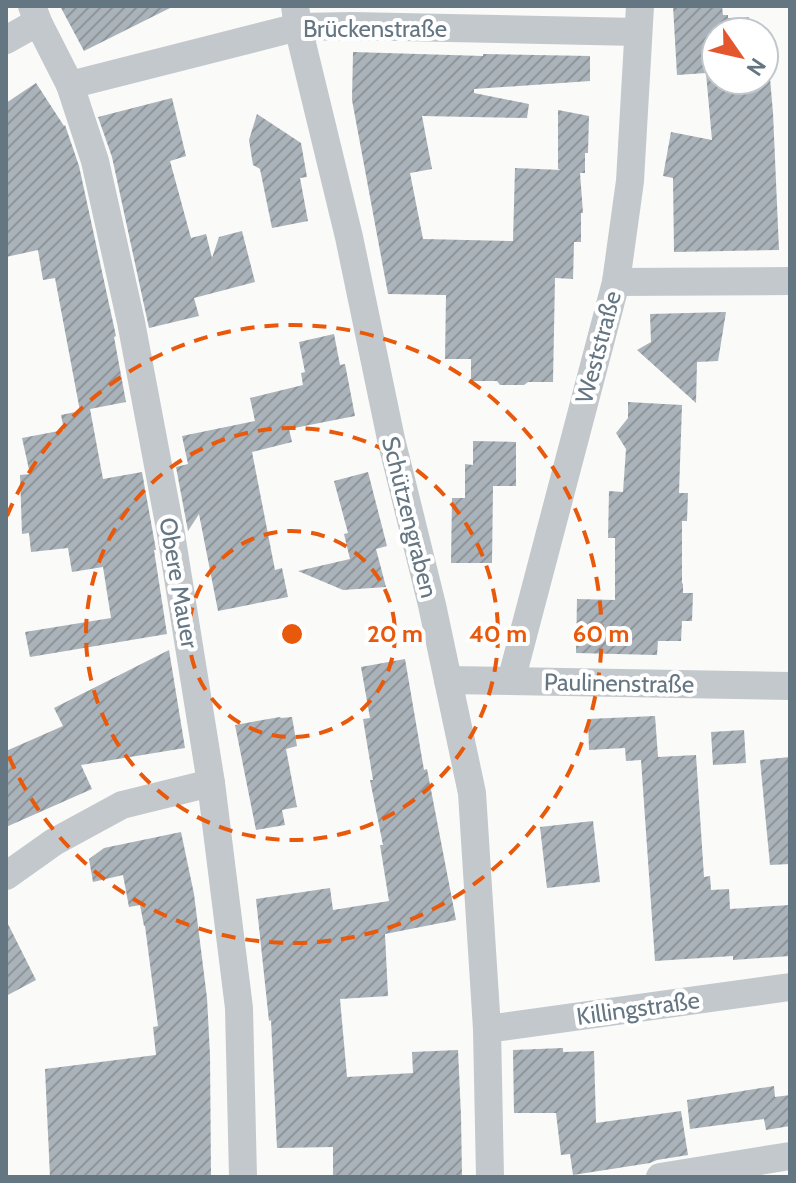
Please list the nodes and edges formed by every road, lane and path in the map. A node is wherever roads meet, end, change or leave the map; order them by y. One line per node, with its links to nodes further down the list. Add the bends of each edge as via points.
1 (35, 14): 4 (street); 5 (street, Obere Mauer)
2 (296, 16): 3 (street, Brückenstraße, via 352,26); 5 (street, Brückenstraße); 8 (street, Schützengraben)
3 (639, 19): 7 (street, Weststraße, via 630,181)
4 (6, 40)
5 (70, 85): 11 (street, Obere Mauer, via 95,161 131,322)
6 (790, 281): 7 (street)
7 (616, 282): 9 (street, Weststraße)
8 (448, 680): 9 (street, Paulinenstraße); 14 (street, Schützengraben, via 472,793)
9 (511, 681): 10 (street, Paulinenstraße)
10 (790, 686)
11 (211, 783): 12 (street, via 122,805); 16 (street, Obere Mauer, via 239,1008)
12 (6, 876)
13 (790, 987): 14 (street, Killingstraße)
14 (487, 1029): 17 (street, Schützengraben)
15 (790, 1156): 18 (street)
16 (243, 1177)
17 (490, 1177)
18 (660, 1177)

